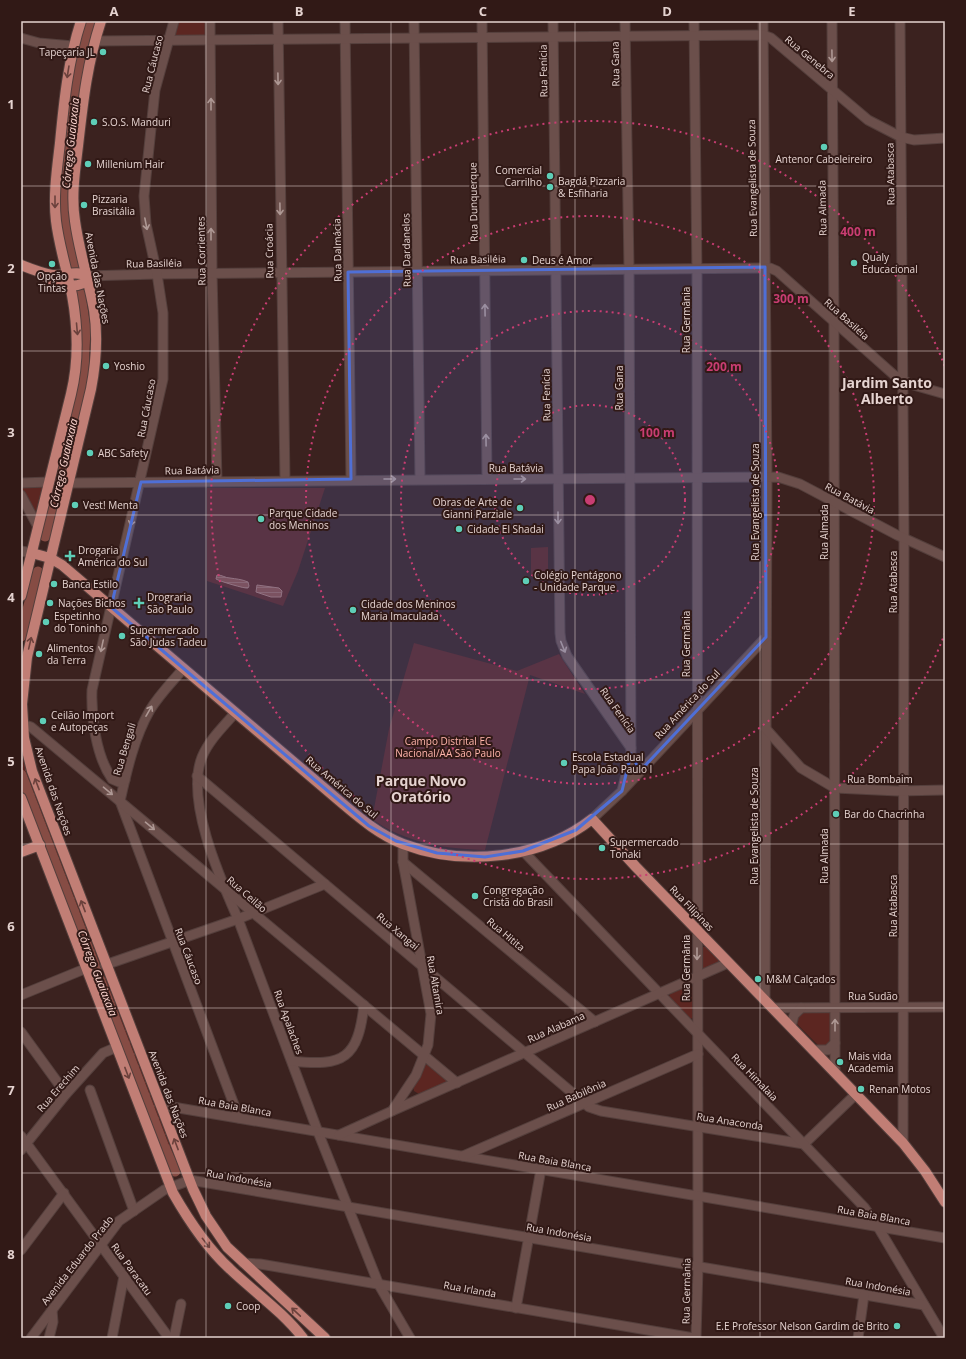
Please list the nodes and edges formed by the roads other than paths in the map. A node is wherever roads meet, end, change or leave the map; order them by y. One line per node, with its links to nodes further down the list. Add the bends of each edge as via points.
1 (81, 21): 27 (main road, Avenida das Nações)
2 (101, 21): 24 (main road, Avenida das Nações)
3 (174, 21): 25 (street, Rua Cáucaso)
4 (210, 21): 26 (street, Rua Corrientes)
5 (278, 21): 23 (street, Rua Croácia)
6 (345, 21): 21 (street, Rua Dalmácia)
7 (414, 21): 22 (street, Rua Dardanelos)
8 (482, 21): 20 (street, Rua Dunquerque)
9 (553, 21): 18 (street, Rua Fenícia)
10 (625, 21): 16 (street, Rua Gana)
11 (694, 21): 17 (street, Rua Germânia)
12 (763, 21): 15 (street, Rua Evangelista de Souza)
13 (832, 21): 28 (street, Rua Almada, one-way to 28)
14 (900, 21): 29 (street, Rua Atabasca)
15 (763, 35): 17 (street); 28 (street, Rua Genebra, via 771,38); 33 (street, Rua Evangelista de Souza)
16 (626, 36): 17 (street); 18 (street); 34 (street, Rua Gana)
17 (694, 36): 32 (street, Rua Germânia)
18 (554, 37): 20 (street); 35 (street, Rua Fenícia)
19 (21, 38): 27 (street, via 39,43)
20 (482, 38): 22 (street); 36 (street, Rua Dunquerque)
21 (345, 39): 22 (street); 23 (street); 39 (street, Rua Dalmácia)
22 (414, 39): 37 (street, Rua Dardanelos)
23 (278, 40): 26 (street); 38 (street, Rua Croácia, one-way to 38)
24 (95, 41): 25 (street); 42 (main road, Avenida das Nações, via 85,82 73,201)
25 (168, 41): 26 (street); 41 (street, Rua Cáucaso, one-way to 41, via 155,90 145,185 144,215)
26 (210, 41): 40 (street, Rua Corrientes, one-way to 26)
27 (73, 46): 42 (main road, Avenida das Nações, one-way to 42, via 66,84 54,199 58,234)
28 (832, 91): 29 (street, Rua Genebra, via 868,120); 43 (street, Rua Almada)
29 (901, 137): 30 (street, Rua Genebra, via 914,140); 44 (street, Rua Atabasca)
30 (945, 138)
31 (21, 265): 42 (main road, via 40,273)
32 (697, 267): 33 (street, Rua Basiléia); 34 (street, Rua Basiléia); 46 (street, Rua Germânia)
33 (765, 267): 43 (street, Rua Basiléia, via 777,271); 47 (street, Rua Evangelista de Souza)
34 (629, 268): 35 (street, Rua Basiléia); 48 (street, Rua Gana)
35 (556, 269): 36 (street, Rua Basiléia); 52 (street, Rua Fenícia)
36 (485, 270): 37 (street, Rua Basiléia); 51 (street, Rua Dunquerque, one-way to 36)
37 (417, 271): 39 (street, Rua Basiléia); 50 (street, Rua Dardanelos)
38 (281, 272): 39 (street, Rua Basiléia); 40 (street, Rua Basiléia); 53 (street, Rua Croácia)
39 (348, 272): 49 (street, Rua Dalmácia)
40 (212, 273): 41 (street, Rua Basiléia); 54 (street, Rua Corrientes)
41 (157, 274): 42 (street, Rua Basiléia); 57 (street, Rua Cáucaso, via 164,318 163,379)
42 (76, 279): 55 (main road, Avenida das Nações, one-way to 55, via 76,367); 56 (main road, Avenida das Nações, via 95,322 95,367)
43 (834, 322): 44 (street, Rua Basiléia); 60 (street, Rua Almada)
44 (903, 381): 45 (street, Rua Basiléia); 63 (street, Rua Atabasca)
45 (945, 394)
46 (697, 477): 47 (street, Rua Batávia); 48 (street, Rua Batávia); 73 (street, Rua Germânia)
47 (767, 477): 60 (street, Rua Batávia, via 788,479); 71 (street, Rua Evangelista de Souza)
48 (630, 478): 52 (street, Rua Batávia); 77 (street, Rua Gana)
49 (351, 479): 50 (street, Rua Batávia, one-way to 50); 53 (street, Rua Batávia)
50 (420, 479): 51 (street, Rua Batávia)
51 (487, 479): 52 (street, Rua Batávia, one-way to 52)
52 (558, 479): 77 (street, Rua Fenícia, one-way to 77, via 561,641 578,674)
53 (285, 480): 54 (street, Rua Batávia)
54 (217, 481): 57 (street, Rua Batávia)
55 (49, 482): 58 (street); 61 (main road, Avenida das Nações)
56 (69, 482): 57 (street, Rua Batávia); 64 (main road, Avenida das Nações)
57 (141, 482): 70 (street, Rua Cáucaso, one-way to 70)
58 (21, 483)
59 (21, 495): 61 (street)
60 (835, 502): 63 (street, Rua Batávia); 83 (street, Rua Almada)
61 (38, 527): 62 (main road, Avenida das Nações)
62 (35, 538): 64 (main road, via 44,545); 66 (main road, Avenida das Nações)
63 (904, 538): 67 (street, Rua Batávia); 85 (street, Rua Atabasca)
64 (54, 544): 68 (main road, Avenida das Nações)
65 (21, 551): 66 (street)
66 (32, 553): 68 (main road, Rua América do Sul); 69 (main road, Avenida das Nações)
67 (945, 557)
68 (50, 558): 70 (main road, Rua América do Sul, via 62,565); 75 (main road, Avenida das Nações, one-way to 68, via 25,670)
69 (21, 596)
70 (111, 607): 72 (main road, Rua América do Sul); 78 (street, Rua Cáucaso, one-way to 78, via 92,690 95,732)
71 (766, 637): 73 (street, Rua América do Sul); 76 (street, Rua Evangelista de Souza)
72 (183, 669): 74 (main road, Rua América do Sul); 82 (street, Rua Bengali, one-way to 72, via 134,746 146,717 155,702)
73 (697, 711): 79 (street, Rua América do Sul); 101 (street, Rua Germânia)
74 (235, 713): 80 (street, Rua Apalaches, via 208,746); 92 (main road, Rua América do Sul, via 369,826)
75 (22, 724): 81 (street, Rua Ceilão, via 31,727); 105 (main road, Avenida das Nações, one-way to 75, via 32,771)
76 (766, 729): 83 (street, Rua Bombaim, via 801,768); 108 (street, Rua Evangelista de Souza)
77 (631, 751): 79 (street, Rua Gana); 84 (street, Rua Gana)
78 (102, 760): 81 (street, via 101,770); 82 (street, Rua Cáucaso, via 112,779 119,782)
79 (640, 771): 84 (street, Rua América do Sul)
80 (197, 776): 97 (street, Rua Xangai); 98 (street, Rua Apalaches, via 200,812)
81 (92, 778): 88 (street, Rua Ceilão, one-way to 88)
82 (125, 780): 88 (street, Rua Bengali)
83 (835, 788): 85 (street, Rua Bombaim); 114 (street, Rua Almada)
84 (622, 790): 89 (street, Rua América do Sul)
85 (904, 790): 86 (street, Rua Bombaim); 115 (street, Rua Atabasca)
86 (945, 790)
87 (21, 798): 93 (main road)
88 (120, 801): 98 (street, Rua Ceilão, one-way to 98); 102 (street, Rua Cáucaso)
89 (592, 819): 90 (main road, Rua América do Sul); 91 (main road, Rua Filipinas)
90 (583, 826): 91 (main road); 94 (main road, Rua América do Sul, via 561,838)
91 (601, 831): 101 (main road, Rua Filipinas)
92 (403, 844): 94 (main road, Rua América do Sul, via 437,853 469,857); 96 (street, Rua Altamira)
93 (40, 845): 95 (main road); 106 (main road)
94 (523, 851): 110 (street, Rua Himalaia)
95 (21, 852)
96 (403, 862): 104 (street, Rua Altamira); 119 (street, Rua Hitita)
97 (325, 884): 99 (street); 104 (street, Rua Xangai)
98 (225, 888): 99 (street, Rua Ceilão); 100 (street, Rua Apalaches)
99 (252, 913): 100 (street); 113 (street, Rua Ceilão)
100 (238, 919): 102 (street); 129 (street, Rua Apalaches)
101 (697, 930): 103 (main road, Rua Filipinas); 107 (street, Rua Germânia, one-way to 107)
102 (171, 942): 105 (street); 138 (street, Rua Cáucaso)
103 (728, 963): 107 (street, Rua Alabama); 109 (main road, Rua Filipinas)
104 (421, 964): 126 (street, Rua Xangai); 127 (street, Rua Altamira, via 431,1014)
105 (106, 965): 136 (main road, Avenida das Nações)
106 (87, 968): 111 (street); 124 (main road)
107 (698, 977): 110 (street, Rua Alabama); 122 (street, Rua Germânia)
108 (765, 983): 109 (street, via 761,988); 112 (street, Rua Evangelista de Souza)
109 (753, 989): 112 (main road, Rua Filipinas)
110 (660, 993): 119 (street, Rua Alabama); 122 (street, Rua Himalaia)
111 (21, 995)
112 (765, 1001): 117 (main road)
113 (364, 1005): 127 (street, Rua Ceilão); 129 (street, via 360,1034 348,1053 330,1062)
114 (835, 1007): 115 (street, Rua Sudão); 118 (street, Rua Sudão); 123 (street, Rua Almada, one-way to 114)
115 (903, 1007): 116 (street, Rua Sudão); 143 (street, Rua Atabasca)
116 (945, 1007)
117 (773, 1008): 118 (street, Rua Sudão); 120 (main road)
118 (802, 1008): 120 (street, via 794,1015)
119 (595, 1022): 126 (street, Rua Alabama)
120 (791, 1027): 125 (main road)
121 (21, 1032): 133 (street)
122 (698, 1033): 128 (street, Rua Germânia); 144 (street, Rua Himalaia)
123 (835, 1043): 125 (street, via 828,1050); 130 (street, Rua Almada)
124 (117, 1046): 133 (street, Rua Erechim, via 103,1053); 148 (main road, one-way to 148)
125 (814, 1050): 130 (main road)
126 (525, 1053): 131 (street, Rua Alabama); 135 (street, Rua Xangai)
127 (425, 1054): 131 (street, Rua Ceilão); 137 (street, Rua Altamira, via 416,1076)
128 (698, 1054): 135 (street, Rua Babilônia); 139 (street, Rua Germânia)
129 (292, 1061): 140 (street, Rua Apalaches)
130 (835, 1072): 134 (main road)
131 (457, 1083): 137 (street, Rua Alabama)
132 (90, 1090): 153 (street)
133 (66, 1094): 142 (street, Rua Erechim)
134 (855, 1095): 143 (main road); 144 (street)
135 (585, 1103): 139 (street, Rua Anaconda, via 601,1111); 145 (street, Rua Babilônia)
136 (161, 1105): 138 (street, Rua Baia Blanca); 147 (main road, Avenida das Nações, one-way to 136)
137 (392, 1111): 141 (street)
138 (239, 1118): 140 (street, Rua Baia Blanca)
139 (696, 1126): 144 (street, Rua Anaconda); 150 (street, Rua Germânia)
140 (318, 1132): 141 (street, Rua Baia Blanca); 152 (street, Rua Apalaches)
141 (339, 1135): 145 (street, Rua Baia Blanca)
142 (23, 1143): 149 (street, Rua Paracatu)
143 (903, 1143): 151 (main road)
144 (804, 1144): 155 (street, Rua Himalaia, via 860,1203)
145 (463, 1156): 146 (street, Rua Baia Blanca)
146 (541, 1169): 150 (street, Rua Baia Blanca); 157 (street)
147 (190, 1180): 148 (street, Avenida Eduardo Prado); 152 (street, Rua Indonésia); 154 (main road, Avenida das Nações)
148 (171, 1187): 153 (street, Avenida Eduardo Prado); 156 (main road, via 184,1213)
149 (64, 1193): 159 (street, Rua Paracatu); 160 (street)
150 (697, 1196): 155 (street, Rua Baia Blanca); 162 (street, Rua Germânia)
151 (945, 1202)
152 (349, 1207): 157 (street, Rua Indonésia); 164 (street, Rua Apalaches)
153 (134, 1211): 159 (street, Avenida Eduardo Prado, via 120,1221)
154 (206, 1216): 156 (main road, via 198,1218); 161 (main road, Avenida das Nações, via 221,1239)
155 (878, 1226): 158 (street, Rua Baia Blanca); 167 (street, Rua Himalaia)
156 (196, 1229): 175 (main road, one-way to 175, via 222,1261 289,1321)
157 (529, 1238): 162 (street, Rua Indonésia); 168 (street)
158 (945, 1238)
159 (101, 1245): 163 (street, Rua Paracatu); 169 (street, Avenida Eduardo Prado)
160 (21, 1250)
161 (243, 1263): 164 (street, Rua Irlanda); 176 (main road, Avenida das Nações, one-way to 161)
162 (698, 1266): 165 (street, Rua Indonésia); 178 (street, Rua Germânia)
163 (124, 1276): 172 (street); 173 (street, Rua Paracatu)
164 (379, 1285): 168 (street, Rua Irlanda); 177 (street, Rua Apalaches)
165 (864, 1295): 167 (street, Rua Indonésia); 179 (street)
166 (181, 1304): 174 (street)
167 (924, 1305): 180 (street, Rua Himalaia)
168 (516, 1308): 178 (street, Rua Irlanda)
169 (52, 1310): 170 (street, Avenida Eduardo Prado); 171 (street)
170 (31, 1338)
171 (50, 1338)
172 (112, 1338)
173 (169, 1338)
174 (174, 1338)
175 (303, 1338)
176 (325, 1338)
177 (410, 1338)
178 (695, 1338)
179 (858, 1338)
180 (944, 1338)

